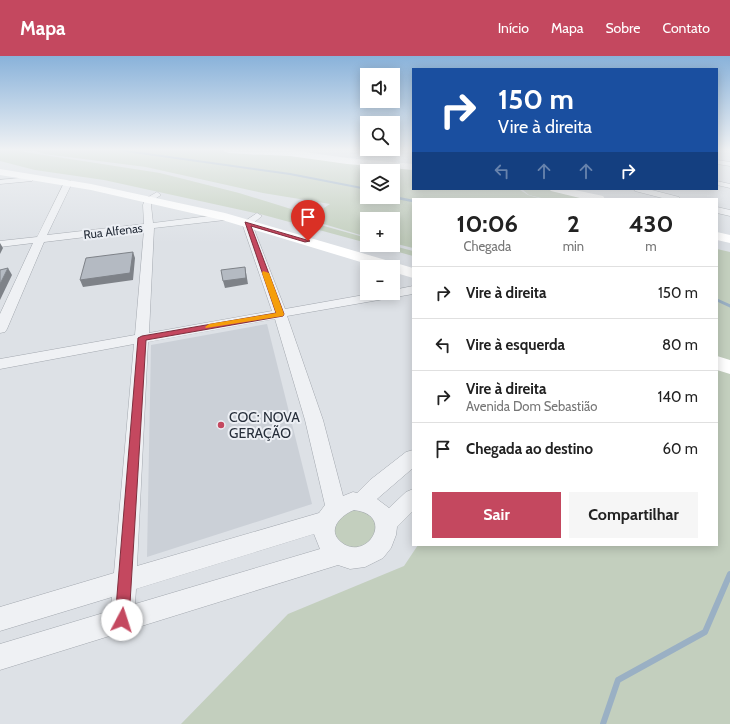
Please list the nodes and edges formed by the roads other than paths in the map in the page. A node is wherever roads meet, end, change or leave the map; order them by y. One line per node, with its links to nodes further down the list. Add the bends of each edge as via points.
1 (54, 181): 3 (street)
2 (90, 181): 9 (street)
3 (68, 183): 9 (street); 20 (street)
4 (718, 183): 5 (street)
5 (730, 186)
6 (559, 190): 10 (street)
7 (576, 190): 11 (street)
8 (642, 190): 12 (street)
9 (156, 197): 15 (street); 16 (street); 17 (street)
10 (595, 198)
11 (607, 198)
12 (672, 198)
13 (718, 210): 14 (street)
14 (730, 213)
15 (225, 217): 16 (street); 17 (street, Rua Alfenas)
16 (252, 220): 22 (street); 23 (street); 25 (street)
17 (149, 226): 20 (street, Rua Alfenas); 27 (street)
18 (720, 233): 19 (street)
19 (730, 239)
20 (40, 240): 21 (street, Rua Alfenas); 26 (street)
21 (0, 244)
22 (398, 256)
23 (412, 273)
24 (412, 290): 25 (street)
25 (280, 314): 27 (street); 36 (street, via 314,420)
26 (0, 329)
27 (142, 338): 31 (street); 39 (street)
28 (718, 350): 29 (street)
29 (730, 354)
30 (718, 363): 32 (street)
31 (0, 364)
32 (730, 367)
33 (412, 458): 35 (street)
34 (412, 499): 37 (street)
35 (362, 501): 36 (street, via 344,503); 37 (street, via 377,509)
36 (331, 514): 38 (street, via 324,531 325,540); 39 (street)
37 (386, 524): 38 (street, via 386,532 378,549 359,558)
38 (339, 554): 41 (street)
39 (125, 582): 40 (street); 41 (street)
40 (0, 619)
41 (122, 620): 42 (street)
42 (0, 657)

